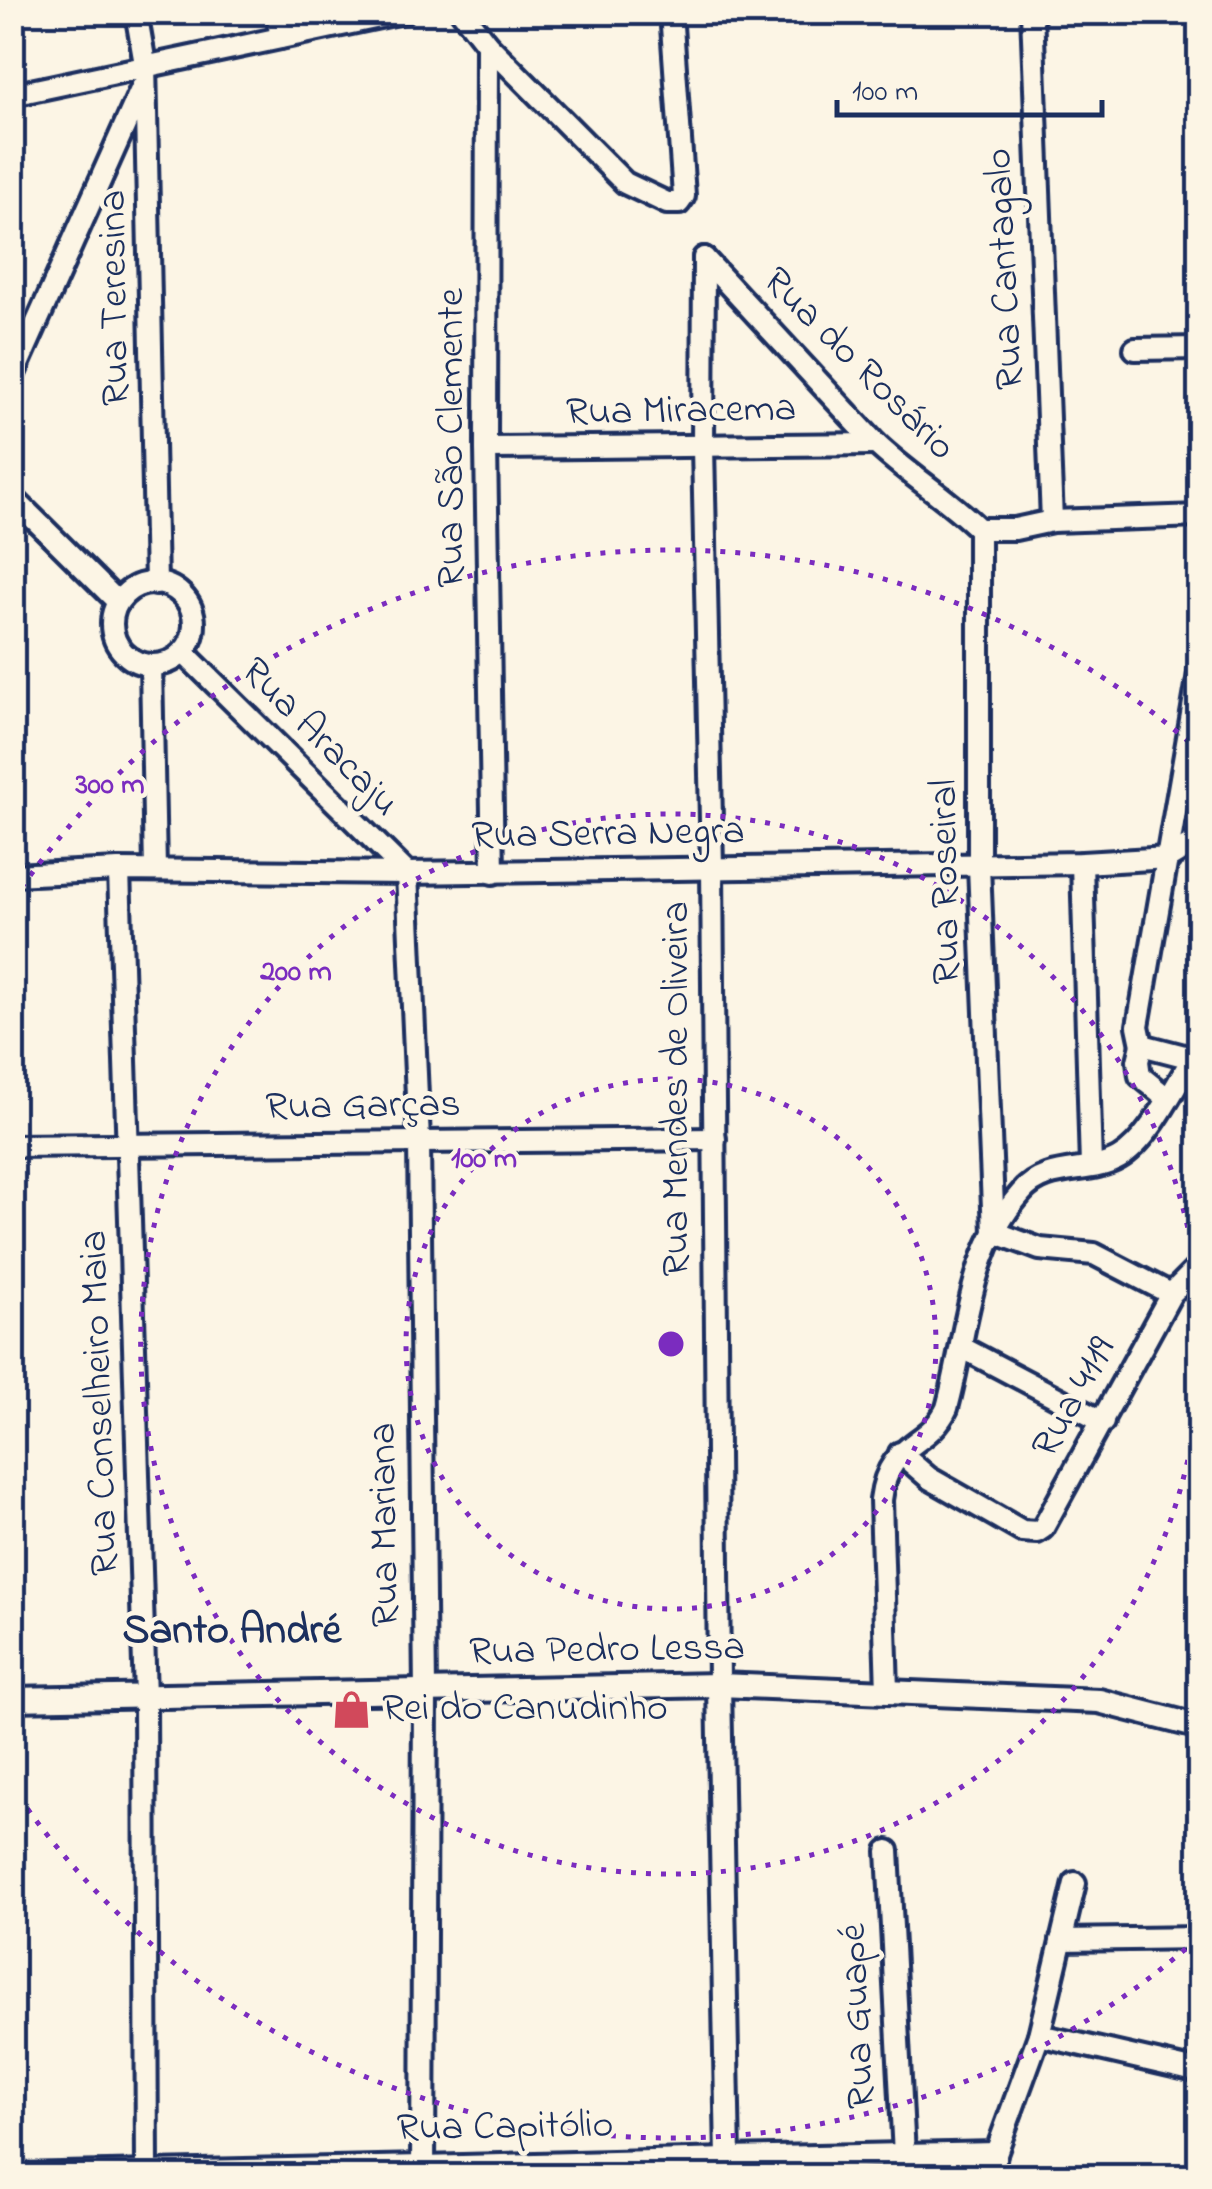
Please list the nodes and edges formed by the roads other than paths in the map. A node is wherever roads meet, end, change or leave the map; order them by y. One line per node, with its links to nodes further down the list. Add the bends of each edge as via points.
1 (136, 12): 9 (street, Rua Teresina)
2 (278, 12): 7 (street)
3 (403, 12): 7 (street)
4 (462, 12): 8 (street)
5 (671, 12): 8 (street, via 684,196 678,203 624,184)
6 (1032, 12): 20 (street, Rua Cantagalo)
7 (280, 38): 9 (street)
8 (487, 44): 17 (street, Rua São Clemente)
9 (145, 72): 10 (street); 14 (street); 22 (street, Rua Teresina)
10 (12, 94)
11 (704, 258): 15 (street, Rua do Rosário); 16 (street, Rua Mendes de Oliveira)
12 (1200, 348): 13 (street)
13 (1135, 349)
14 (12, 378)
15 (876, 444): 16 (street, Rua Miracema); 21 (street, Rua do Rosário)
16 (703, 447): 17 (street, Rua Miracema); 31 (street, Rua Mendes de Oliveira)
17 (486, 448): 34 (street, Rua São Clemente)
18 (12, 497): 23 (street)
19 (1200, 516): 20 (street)
20 (1052, 522): 21 (street)
21 (978, 529): 30 (street, Rua Roseiral)
22 (156, 584): 23 (street, via 134,588); 24 (street, via 180,594 193,616)
23 (118, 602): 25 (street, via 114,638 128,657)
24 (183, 652): 25 (street); 35 (street, Rua Aracaju)
25 (151, 665): 33 (street)
26 (1200, 668): 28 (street)
27 (1200, 839): 28 (street, Rua Serra Negra)
28 (1169, 858): 29 (street, Rua Serra Negra); 37 (street, via 1138,1026)
29 (1082, 863): 30 (street, Rua Serra Negra); 44 (street)
30 (979, 866): 31 (street, Rua Serra Negra); 45 (street, Rua Roseiral)
31 (712, 867): 34 (street, Rua Serra Negra); 40 (street, Rua Mendes de Oliveira)
32 (119, 870): 33 (street, Rua Serra Negra); 36 (street, Rua Serra Negra); 43 (street, Rua Conselheiro Maia)
33 (155, 870): 35 (street, Rua Serra Negra)
34 (493, 872): 35 (street, Rua Serra Negra)
35 (407, 874): 41 (street, Rua Mariana)
36 (12, 875)
37 (1142, 1046): 38 (street); 39 (street, via 1140,1076)
38 (1196, 1052): 39 (street)
39 (1166, 1098): 44 (street, via 1124,1155)
40 (714, 1139): 41 (street, Rua Garças); 51 (street, Rua Mendes de Oliveira)
41 (418, 1141): 43 (street, Rua Garças); 52 (street, Rua Mariana)
42 (12, 1146): 43 (street, Rua Garças)
43 (129, 1146): 54 (street, Rua Conselheiro Maia)
44 (1091, 1166): 45 (street, via 1035,1180)
45 (994, 1232): 47 (street, via 1040,1249 1094,1254); 48 (street, via 970,1288)
46 (1200, 1265): 47 (street, Rua 4119)
47 (1171, 1294): 49 (street, Rua 4119)
48 (961, 1347): 49 (street); 50 (street, via 943,1416)
49 (1103, 1422): 50 (street, Rua 4119, via 1037,1532 929,1478)
50 (900, 1453): 53 (street, via 884,1477 881,1500)
51 (719, 1685): 52 (street, Rua Pedro Lessa); 53 (street, Rua Pedro Lessa); 64 (street, Rua Mendes de Oliveira)
52 (426, 1691): 54 (street, Rua Pedro Lessa); 66 (street, Rua Mariana)
53 (887, 1691): 56 (street, Rua Pedro Lessa, via 1099,1701)
54 (145, 1697): 55 (street, Rua Pedro Lessa); 67 (street, Rua Conselheiro Maia)
55 (12, 1699)
56 (1200, 1727)
57 (888, 1851): 65 (street, Rua Guapé)
58 (1075, 1883): 60 (street)
59 (1200, 1938): 60 (street)
60 (1062, 1940): 61 (street)
61 (1039, 2035): 62 (street); 63 (street)
62 (1200, 2072)
63 (996, 2153): 65 (street, Rua Capitólio); 70 (street)
64 (728, 2159): 65 (street, Rua Capitólio); 66 (street, Rua Capitólio)
65 (904, 2166)
66 (423, 2172): 67 (street, Rua Capitólio)
67 (146, 2174): 69 (street, Rua Capitólio)
68 (16, 2176): 69 (street, Rua Capitólio)
69 (36, 2176)
70 (992, 2176)

